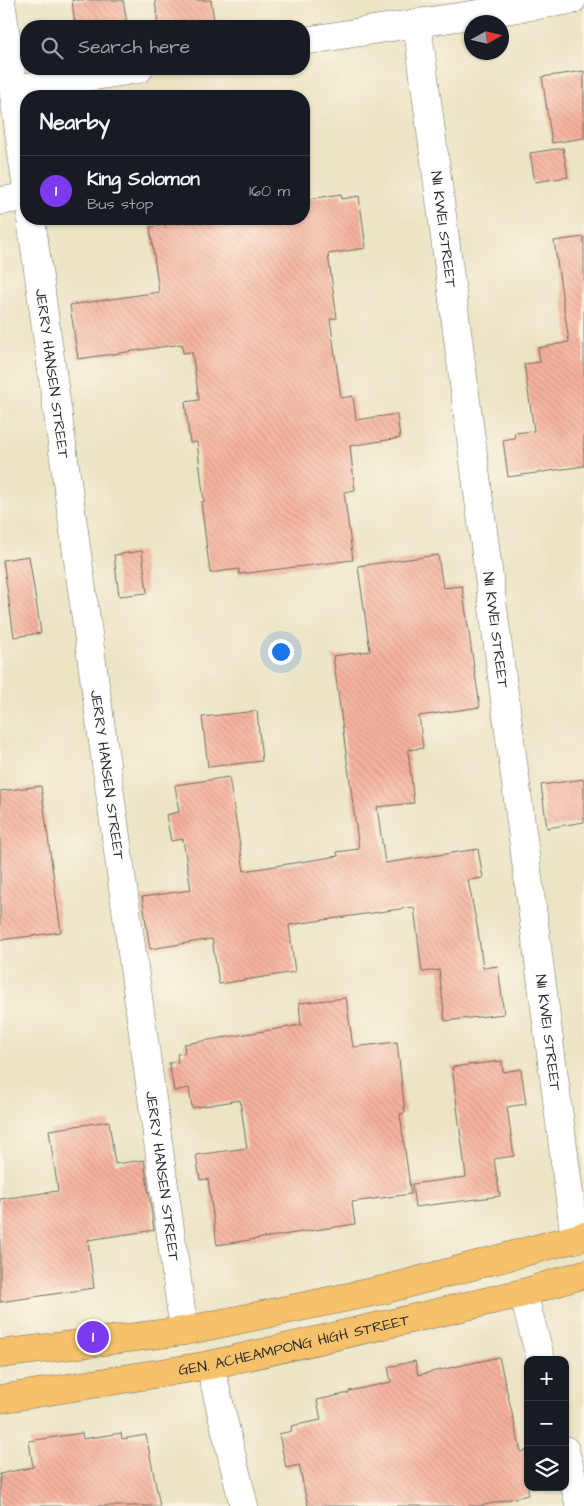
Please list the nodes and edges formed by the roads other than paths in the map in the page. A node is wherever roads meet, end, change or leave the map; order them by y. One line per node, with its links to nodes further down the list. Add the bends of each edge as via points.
1 (1, 0): 6 (street)
2 (572, 0): 3 (street)
3 (417, 23): 4 (street); 11 (street, NII KWEI STREET)
4 (310, 40)
5 (102, 75): 6 (street)
6 (14, 89): 7 (street)
7 (20, 136)
8 (20, 198): 9 (street)
9 (0, 201)
10 (32, 225): 14 (street, JERRY HANSEN STREET)
11 (580, 1238): 14 (main road, via 387,1289)
12 (584, 1274): 13 (main road, GEN. ACHEAMPONG HIGH STREET)
13 (523, 1293): 16 (street); 17 (main road, GEN. ACHEAMPONG HIGH STREET)
14 (184, 1331): 15 (main road)
15 (0, 1354)
16 (540, 1356)
17 (210, 1365): 18 (main road, GEN. ACHEAMPONG HIGH STREET); 20 (street)
18 (0, 1399)
19 (569, 1465): 21 (street)
20 (244, 1506)
21 (580, 1506)

